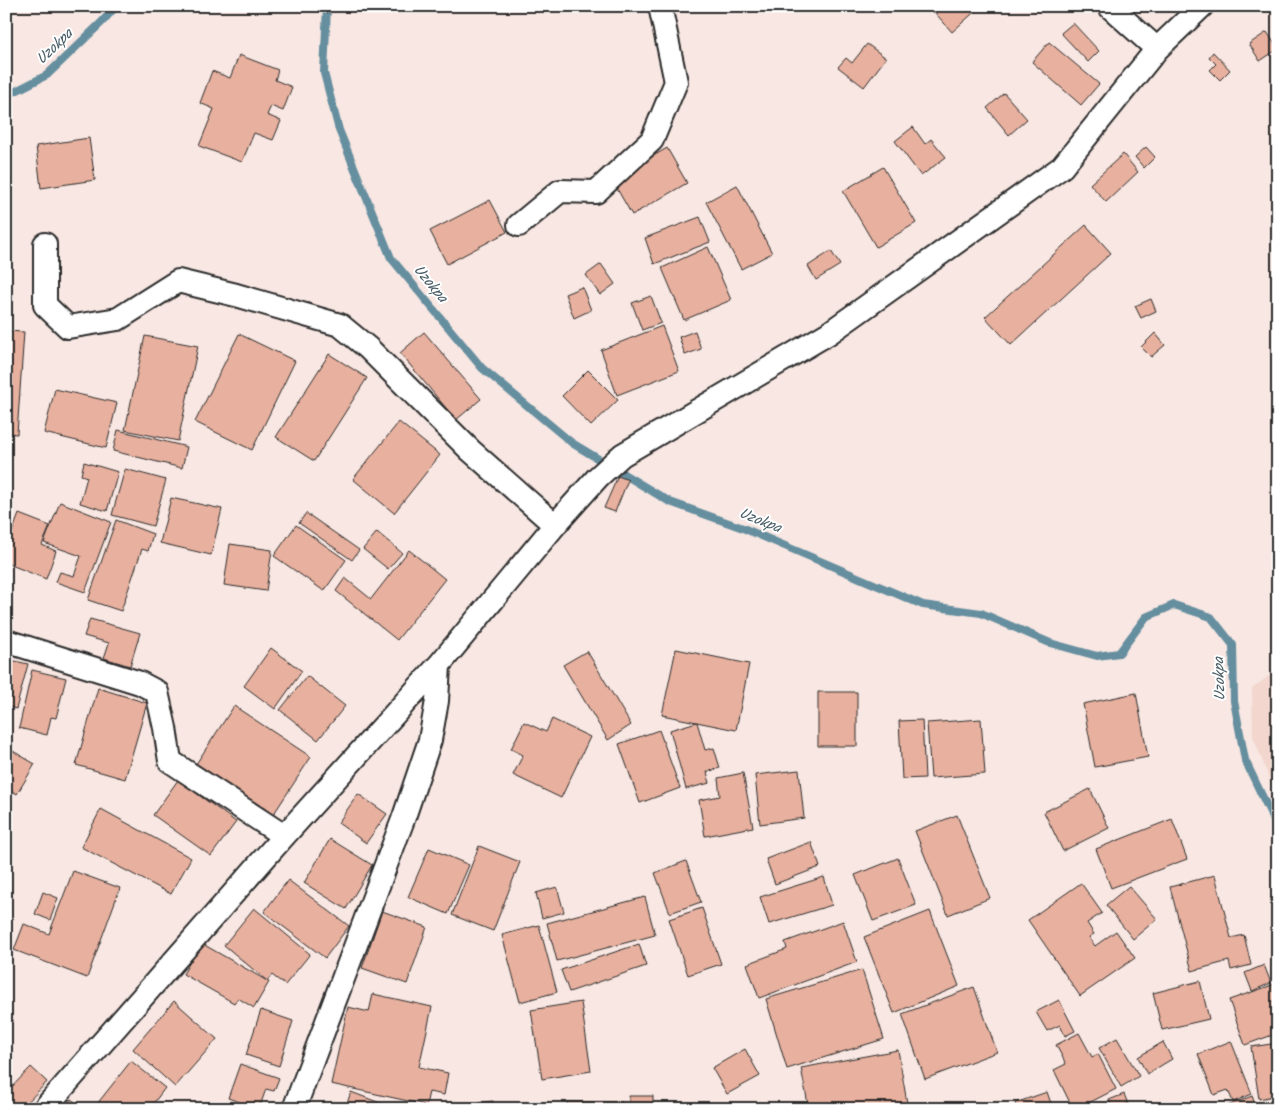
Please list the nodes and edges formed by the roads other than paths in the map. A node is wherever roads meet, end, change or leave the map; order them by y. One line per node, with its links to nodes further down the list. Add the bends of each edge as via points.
1 (660, 6): 5 (street, via 676,82 652,140 596,192 560,191)
2 (1109, 6): 4 (street)
3 (1202, 6): 4 (street)
4 (1157, 50): 7 (street, via 1062,168 830,333 622,455)
5 (519, 225)
6 (45, 244): 7 (street, via 45,305 68,328 118,319 178,281 340,325 368,348 470,450)
7 (555, 526): 9 (street)
8 (6, 641): 10 (street, via 140,683 157,692 170,761)
9 (439, 666): 10 (street); 12 (street, via 430,740)
10 (284, 836): 11 (street)
11 (44, 1109)
12 (294, 1109)

